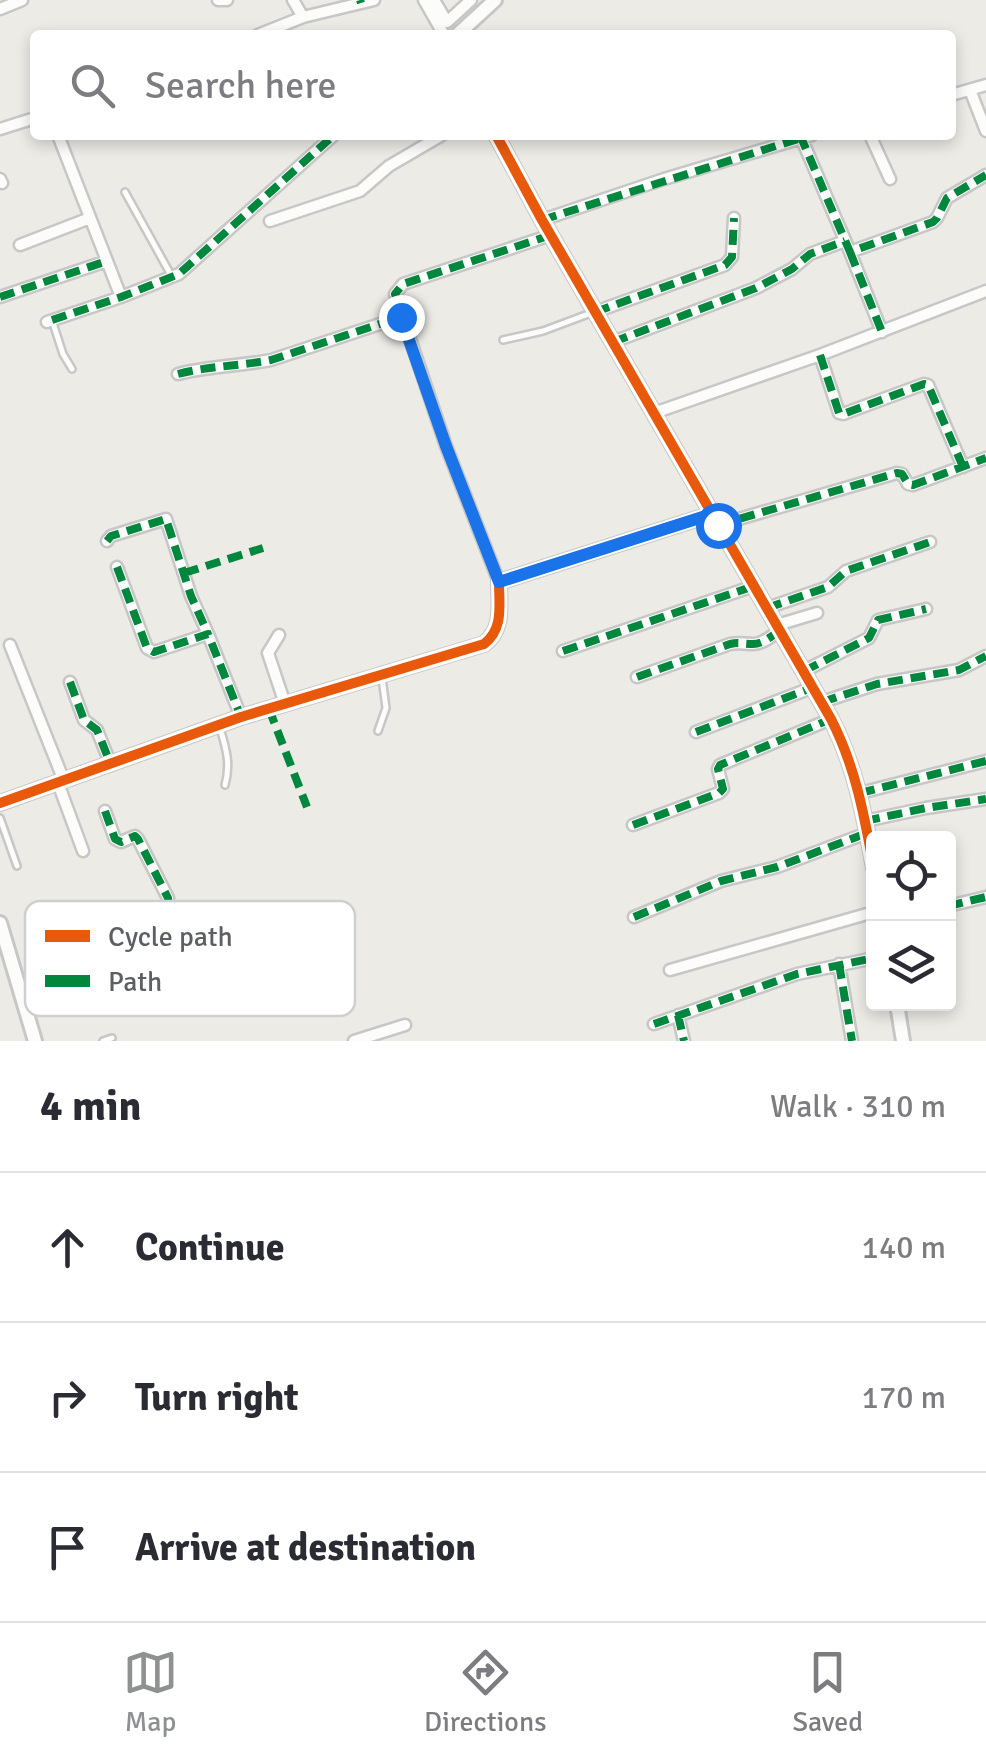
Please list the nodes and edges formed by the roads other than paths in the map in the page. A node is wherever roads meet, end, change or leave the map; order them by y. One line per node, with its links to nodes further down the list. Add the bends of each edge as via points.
1 (22, 0): 11 (street)
2 (218, 0): 3 (street)
3 (227, 0)
4 (293, 0): 12 (street)
5 (374, 0): 10 (street)
6 (424, 0): 14 (street)
7 (434, 0): 8 (street, via 448,22)
8 (471, 0)
9 (495, 0): 15 (street)
10 (360, 2): 12 (street)
11 (0, 9)
12 (303, 17): 13 (street)
13 (270, 30)
14 (440, 30)
15 (462, 30)
16 (986, 85): 17 (street)
17 (970, 90): 18 (street); 21 (street)
18 (956, 94)
19 (30, 120): 20 (street)
20 (0, 129)
21 (986, 131)
22 (60, 140): 32 (street)
23 (329, 140): 40 (street)
24 (433, 140): 35 (street, via 360,191)
25 (499, 140): 34 (street)
26 (792, 140): 34 (street)
27 (806, 140): 38 (street)
28 (872, 140): 30 (street)
29 (986, 176): 38 (street, via 946,198 933,222)
30 (890, 179)
31 (125, 192): 40 (lane)
32 (90, 218): 37 (street); 39 (street)
33 (734, 218): 44 (street, via 732,257 725,265)
34 (542, 220): 36 (street)
35 (270, 221)
36 (551, 235): 44 (street); 45 (street, via 403,284 395,294)
37 (20, 245)
38 (847, 246): 47 (street); 49 (street, via 810,254 756,288)
39 (107, 261): 42 (street); 43 (street)
40 (172, 278): 43 (street)
41 (986, 292): 47 (street)
42 (0, 297)
43 (121, 297): 46 (street)
44 (595, 312): 48 (lane); 49 (street)
45 (401, 317): 52 (street, via 272,360); 60 (street)
46 (50, 321): 51 (lane)
47 (882, 332): 50 (street)
48 (504, 340)
49 (613, 342): 53 (street)
50 (820, 355): 53 (street); 55 (street, via 843,414 927,384)
51 (72, 368)
52 (178, 374)
53 (654, 413): 56 (street)
54 (986, 458): 55 (street)
55 (963, 467): 56 (street, via 913,485 897,473)
56 (715, 519): 60 (street); 61 (street)
57 (107, 541): 66 (street, via 166,519)
58 (930, 542): 62 (street)
59 (117, 568): 66 (street, via 150,651)
60 (499, 582): 72 (street, via 498,625 484,644)
61 (754, 586): 62 (street); 69 (street)
62 (768, 608): 65 (street)
63 (926, 609): 71 (street, via 881,618 868,638)
64 (817, 614): 65 (street)
65 (779, 628): 71 (street); 73 (street, via 766,640 730,644)
66 (208, 634): 78 (street)
67 (279, 635): 77 (street, via 268,653)
68 (10, 645): 85 (street)
69 (563, 651)
70 (986, 656): 76 (street, via 952,672)
71 (804, 671): 75 (street)
72 (382, 675): 77 (street); 81 (lane, via 386,708)
73 (637, 676)
74 (70, 682): 84 (street)
75 (814, 687): 76 (street); 82 (street)
76 (822, 702): 79 (street)
77 (285, 704): 78 (street)
78 (240, 718): 80 (street)
79 (831, 719): 87 (street); 92 (street, via 720,765 719,793)
80 (220, 725): 84 (street); 86 (lane)
81 (378, 731)
82 (696, 732)
83 (986, 761): 87 (street)
84 (111, 765): 85 (street)
85 (61, 782): 89 (street); 95 (street)
86 (226, 784)
87 (860, 793): 93 (street)
88 (986, 799): 93 (street)
89 (0, 803)
90 (106, 810): 97 (street, via 114,839 138,839)
91 (0, 818): 96 (lane)
92 (633, 825)
93 (866, 827): 94 (street); 101 (street, via 777,867)
94 (867, 831)
95 (83, 851)
96 (18, 866)
97 (168, 901)
98 (985, 901): 99 (street)
99 (956, 905)
100 (866, 914): 105 (street)
101 (634, 916)
102 (0, 923): 106 (street)
103 (866, 959): 104 (street)
104 (839, 964): 111 (street); 120 (street)
105 (670, 970)
106 (14, 973): 107 (street); 108 (street)
107 (0, 978)
108 (24, 1003): 109 (street)
109 (25, 1006)
110 (898, 1011): 121 (street)
111 (678, 1015): 113 (street); 119 (street)
112 (28, 1016): 116 (street)
113 (654, 1024)
114 (405, 1025): 118 (street)
115 (112, 1038): 117 (lane)
116 (35, 1041)
117 (103, 1041)
118 (354, 1041)
119 (684, 1041)
120 (852, 1041)
121 (903, 1041)

